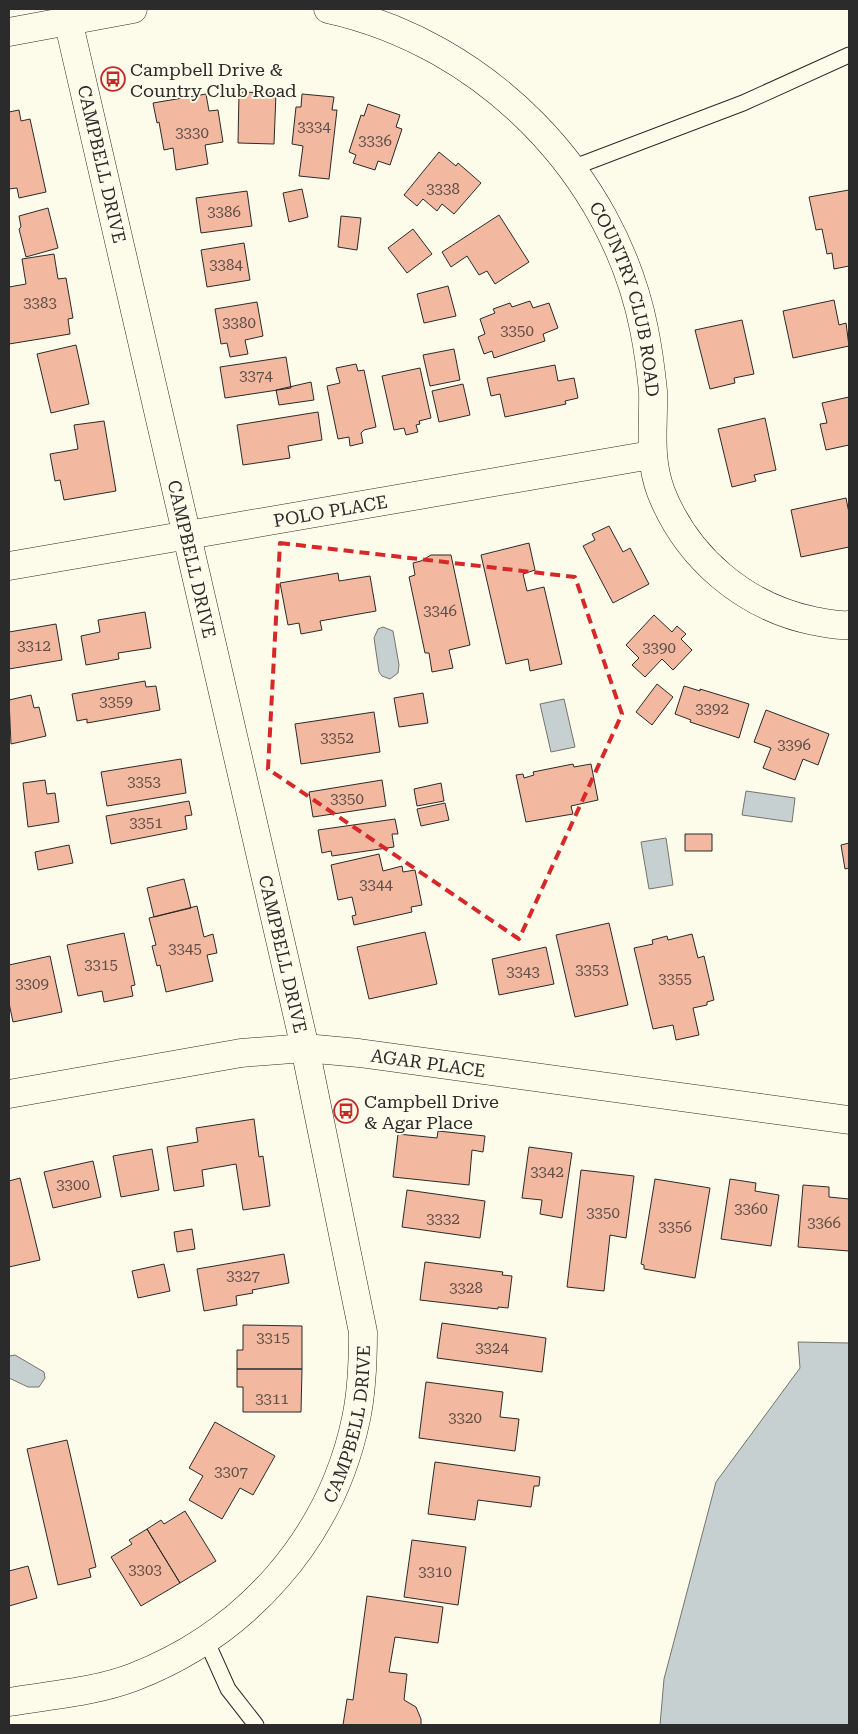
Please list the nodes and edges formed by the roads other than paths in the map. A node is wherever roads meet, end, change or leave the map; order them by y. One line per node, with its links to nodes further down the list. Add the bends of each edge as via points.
1 (133, 9): 3 (street)
2 (328, 9): 6 (street, COUNTRY CLUB ROAD, via 405,33 457,61 500,92 539,128)
3 (68, 20): 4 (street); 8 (street, CAMPBELL DRIVE)
4 (9, 32)
5 (849, 55): 6 (lane, via 743,103)
6 (572, 168): 7 (street, COUNTRY CLUB ROAD, via 603,216 629,274 644,329 652,390)
7 (651, 455): 8 (street, POLO PLACE); 10 (street, COUNTRY CLUB ROAD, via 661,491 678,527 700,556 730,583 760,603 797,617)
8 (186, 536): 9 (street, POLO PLACE); 11 (street, CAMPBELL DRIVE)
9 (9, 566)
10 (849, 625)
11 (305, 1048): 12 (street, AGAR PLACE, via 240,1052); 13 (street, AGAR PLACE); 14 (street, CAMPBELL DRIVE, via 363,1332 363,1369 356,1418 344,1465 303,1546 268,1590)
12 (9, 1094)
13 (849, 1120)
14 (206, 1640): 15 (street, CAMPBELL DRIVE, via 183,1655 133,1677 91,1689); 16 (lane, via 228,1690)
15 (9, 1702)
16 (256, 1725)

